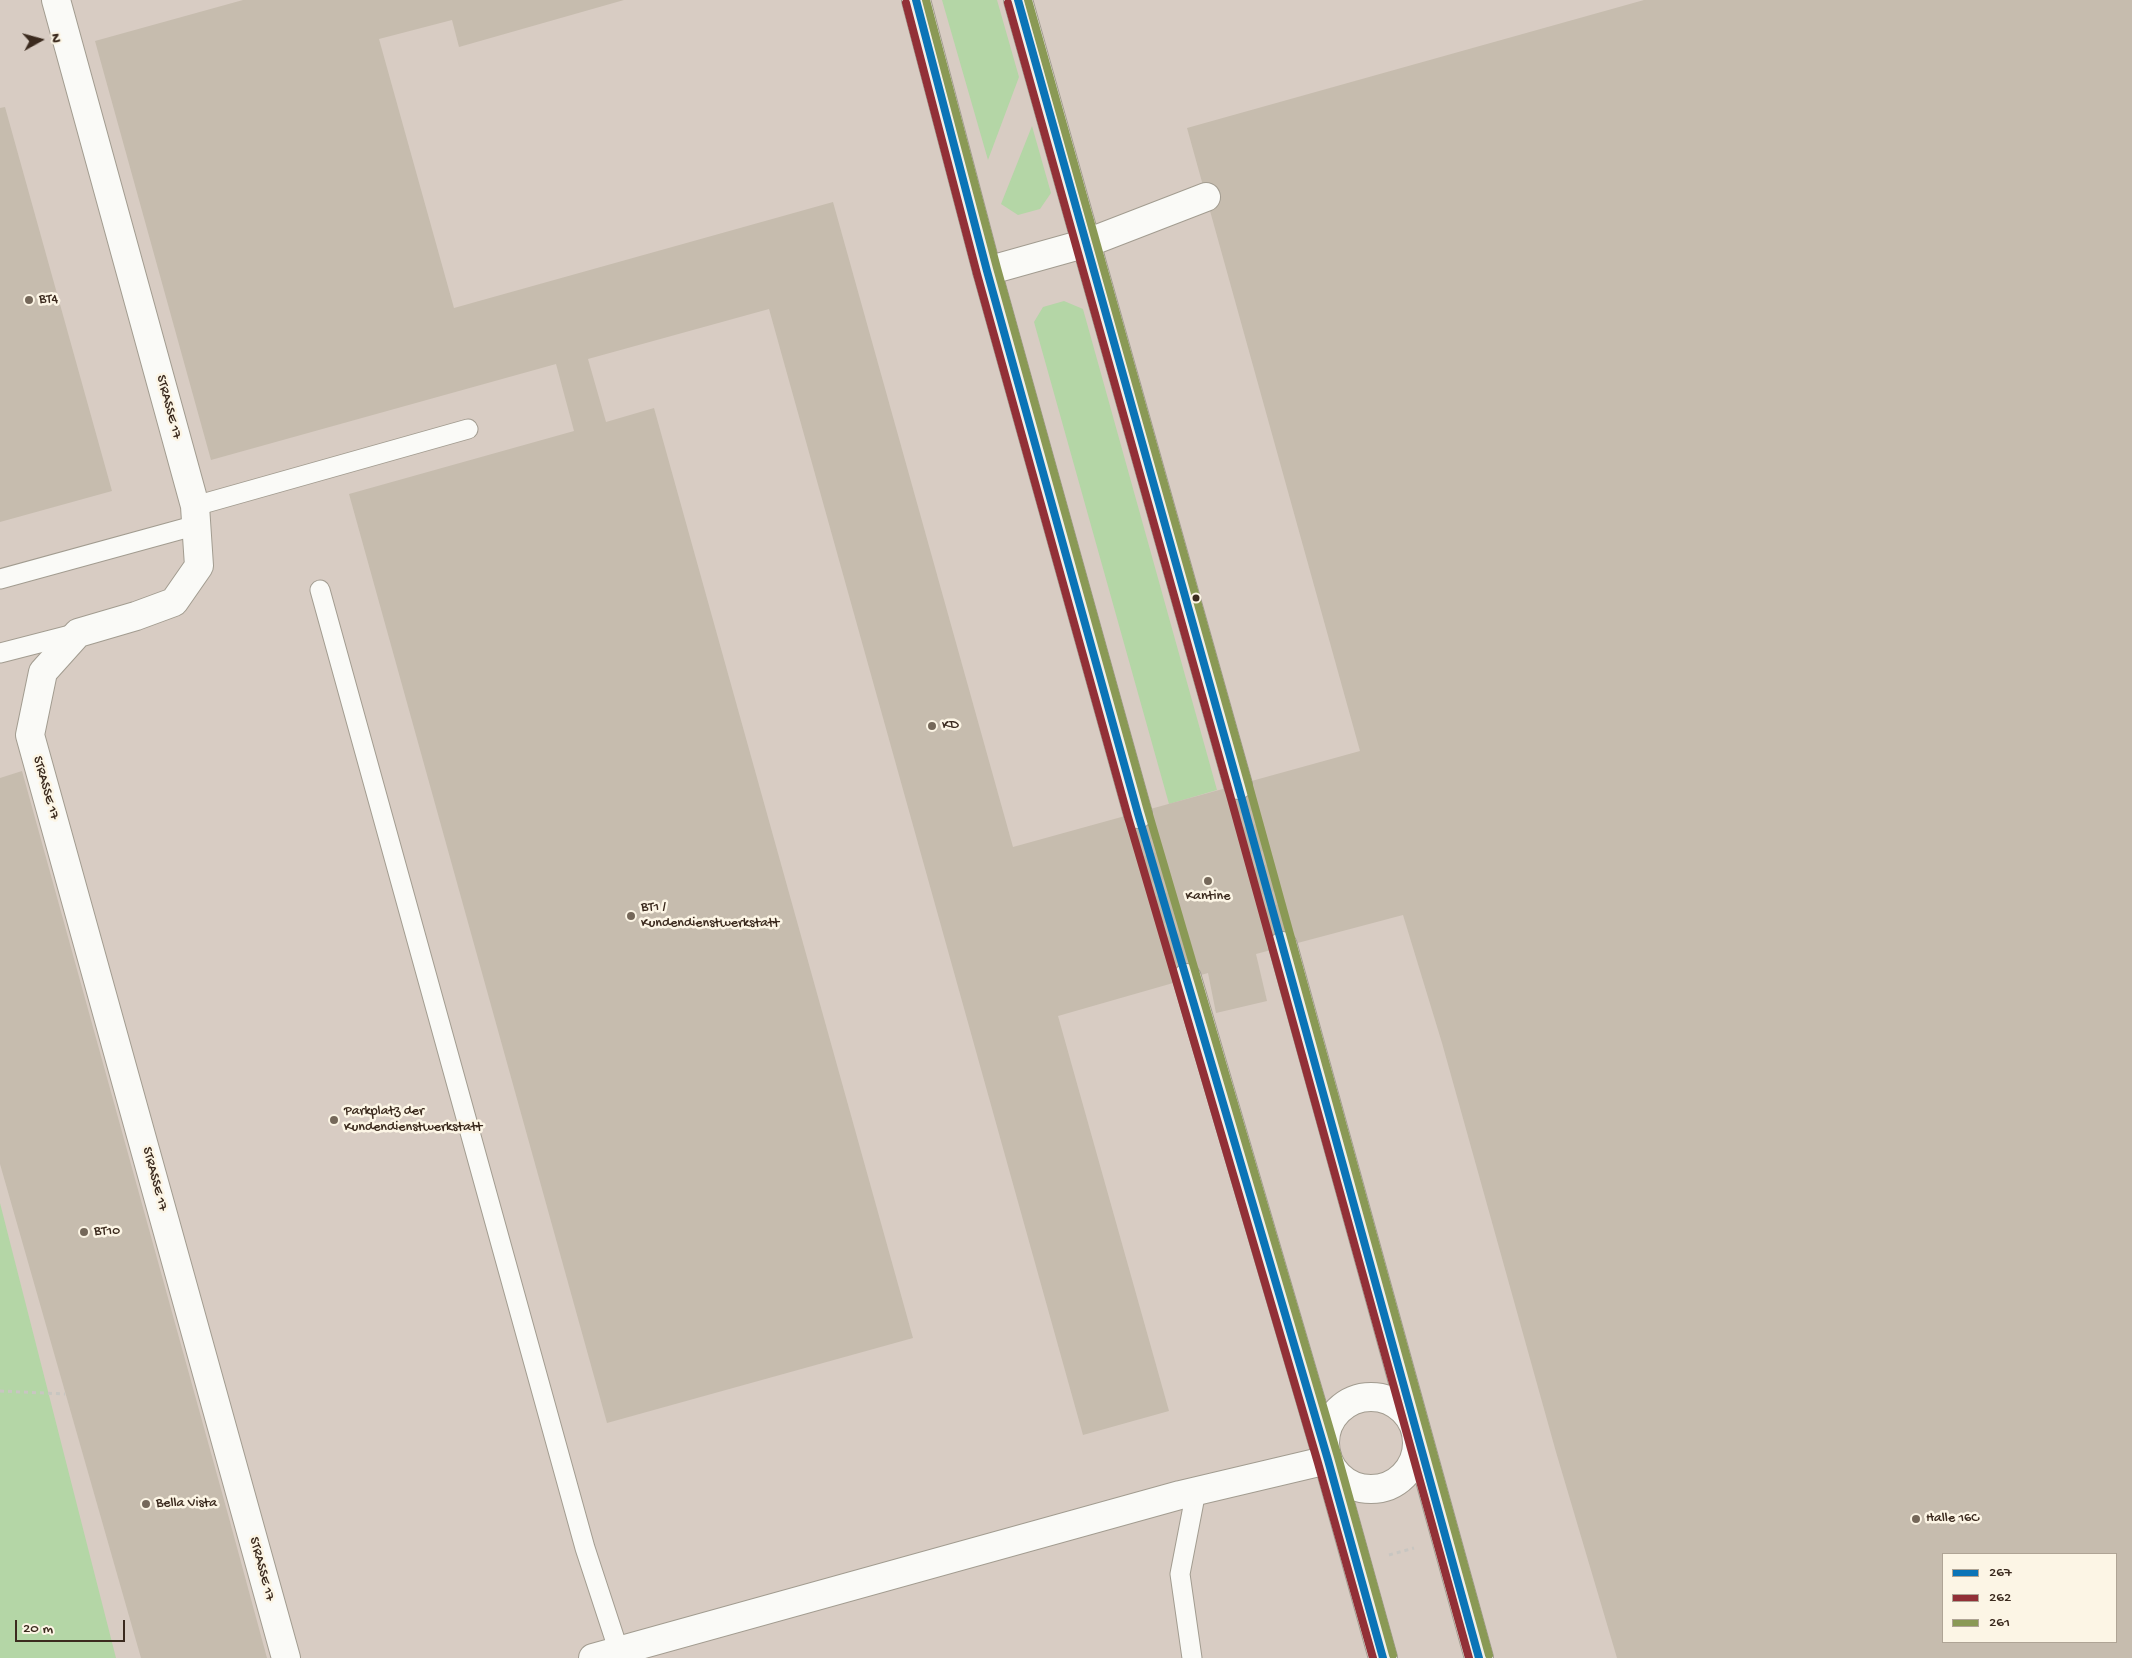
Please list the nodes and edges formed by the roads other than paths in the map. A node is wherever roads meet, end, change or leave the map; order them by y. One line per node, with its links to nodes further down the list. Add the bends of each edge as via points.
1 (56, 0): 8 (street, STRASSE 17)
2 (916, 0): 6 (street)
3 (1018, 0): 5 (street)
4 (1206, 197): 5 (street)
5 (1087, 243): 6 (street); 13 (street)
6 (987, 271): 14 (street)
7 (468, 429): 8 (lane)
8 (196, 516): 9 (lane); 11 (street, STRASSE 17, via 199,566 174,602)
9 (0, 579)
10 (320, 590): 20 (lane, via 585,1548)
11 (78, 632): 12 (lane); 21 (street, STRASSE 17, via 43,672 30,735)
12 (0, 653)
13 (1238, 785)
14 (1138, 814)
15 (1283, 946): 17 (street)
16 (1187, 978): 18 (street)
17 (1415, 1427): 18 (street, via 1406,1412 1394,1403 1375,1397 1360,1398 1347,1404 1332,1419 1326,1436); 18 (street, via 1418,1446 1413,1464 1402,1478 1386,1488 1370,1490 1348,1484); 24 (street)
18 (1328, 1460): 19 (street); 23 (street)
19 (1196, 1491): 20 (street); 22 (lane, via 1180,1574)
20 (611, 1656)
21 (286, 1658)
22 (1192, 1658)
23 (1383, 1658)
24 (1479, 1658)

